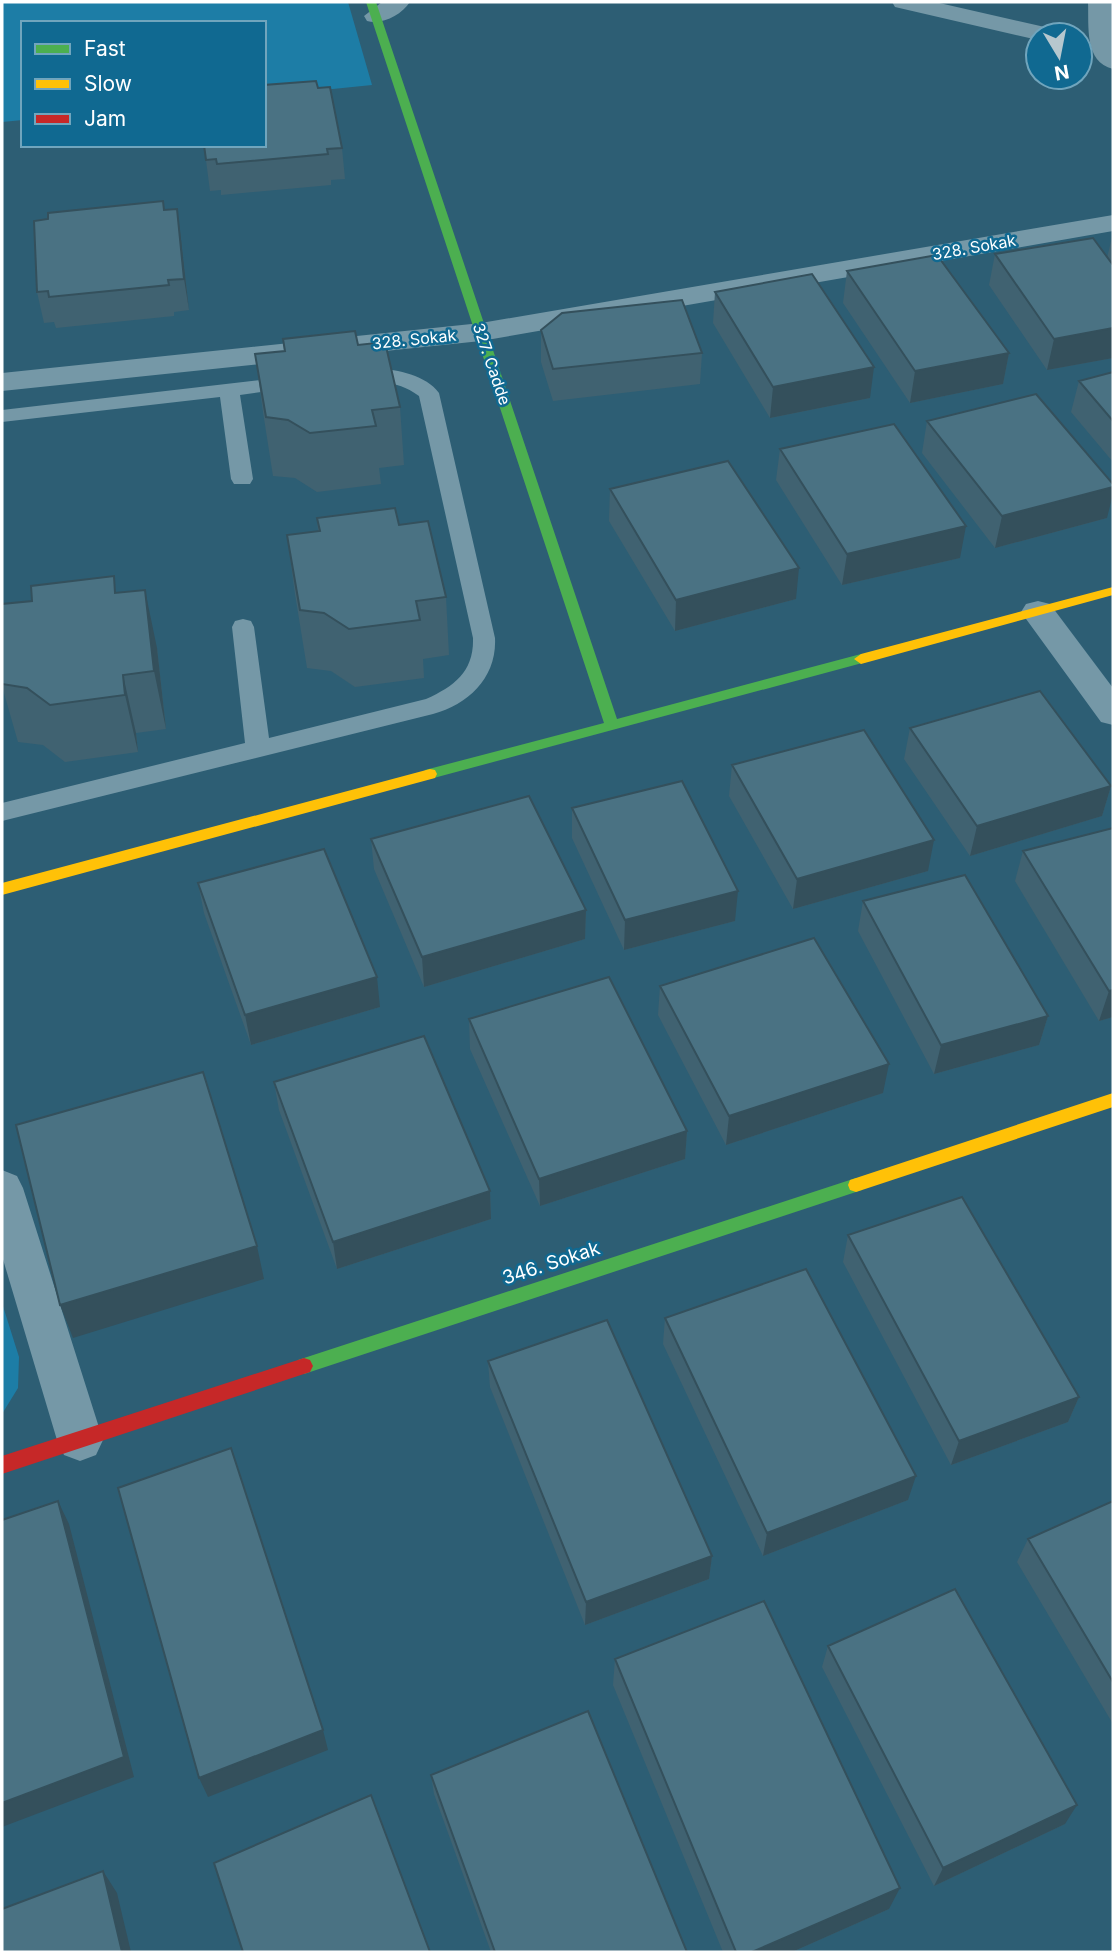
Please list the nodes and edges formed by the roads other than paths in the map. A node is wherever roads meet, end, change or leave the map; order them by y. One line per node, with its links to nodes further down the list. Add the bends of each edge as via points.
1 (398, 2): 4 (street)
2 (904, 2): 5 (street)
3 (1100, 2): 6 (street)
4 (374, 9): 8 (street, 327. Cadde)
5 (1024, 29)
6 (1098, 50)
7 (1113, 223): 8 (street, 328. Sokak)
8 (481, 332): 11 (street, 328. Sokak); 19 (street, 327. Cadde)
9 (337, 377): 20 (lane, via 394,375 429,393 486,650 477,675 451,698 433,706)
10 (310, 380): 12 (lane)
11 (2, 382)
12 (229, 390): 13 (lane); 14 (lane)
13 (2, 416)
14 (242, 479)
15 (1113, 591): 16 (street)
16 (1038, 612): 18 (street); 19 (street)
17 (243, 627): 20 (lane)
18 (1113, 713)
19 (612, 726): 22 (street)
20 (258, 749): 21 (lane)
21 (2, 812)
22 (2, 888)
23 (1113, 1100): 25 (street, 346. Sokak)
24 (2, 1188): 25 (street)
25 (80, 1440): 26 (street, 346. Sokak)
26 (2, 1465)

